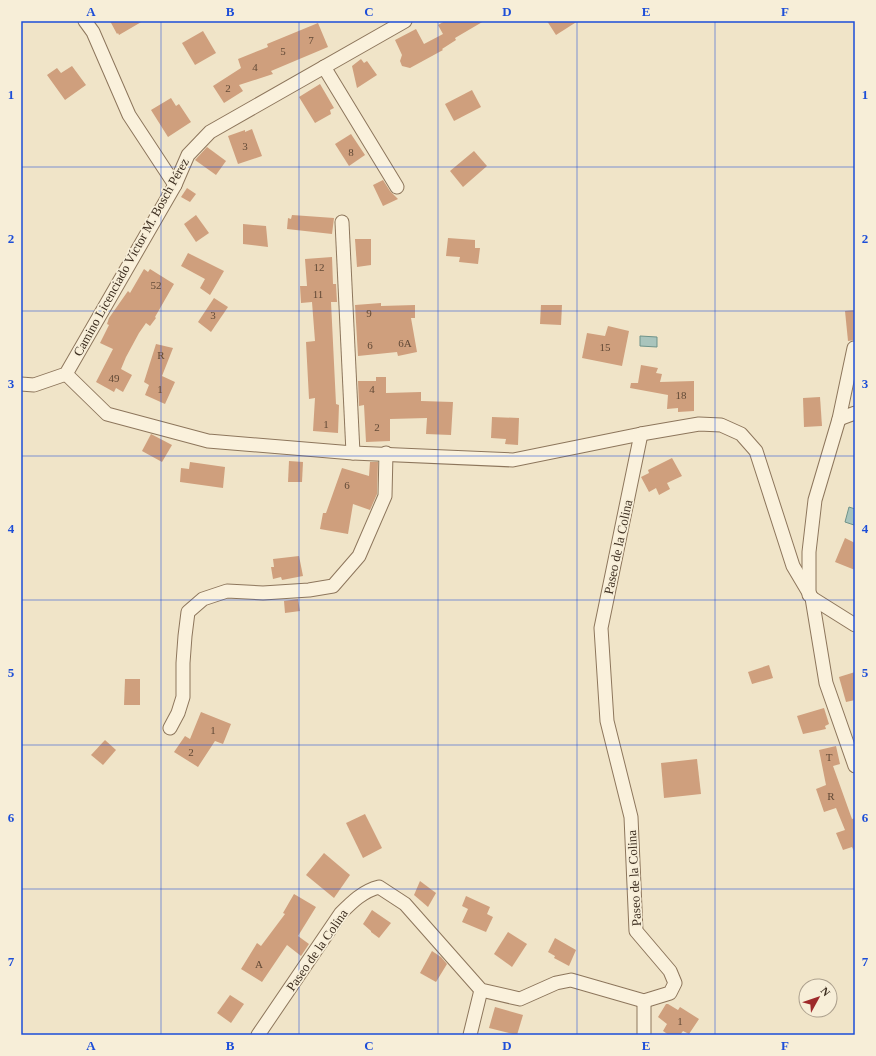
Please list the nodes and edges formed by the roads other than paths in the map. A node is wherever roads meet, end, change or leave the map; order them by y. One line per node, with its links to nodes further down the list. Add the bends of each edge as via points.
1 (85, 21): 4 (street, via 129,115)
2 (405, 21): 3 (street, Camino Licenciado Víctor M. Bosch Pérez)
3 (324, 67): 4 (street, Camino Licenciado Víctor M. Bosch Pérez, via 210,132 188,156); 5 (street)
4 (175, 185): 8 (street, Camino Licenciado Víctor M. Bosch Pérez)
5 (397, 187)
6 (342, 222): 13 (street)
7 (854, 348): 11 (street)
8 (66, 374): 9 (street, via 34,385); 13 (street, via 107,414 208,441)
9 (21, 384)
10 (855, 414): 11 (street)
11 (839, 419): 15 (street, via 815,500 810,552)
12 (641, 434): 14 (street, via 513,460); 15 (street, via 699,424 721,425 741,434 756,451 792,566); 20 (street, Paseo de la Colina, via 601,628 607,721 631,817 636,931 670,972 675,983 670,993)
13 (353, 453): 14 (street)
14 (386, 453): 17 (street, via 385,496 359,556 333,586 263,593 227,590 203,599 188,612 183,697)
15 (810, 596): 16 (street); 18 (street, via 826,683)
16 (855, 625)
17 (170, 728)
18 (855, 766)
19 (481, 990): 20 (street, via 520,999 556,983 571,980); 21 (street, Paseo de la Colina, via 404,904 379,887 370,889 355,899 341,913); 22 (street)
20 (644, 1001): 23 (street)
21 (258, 1035)
22 (470, 1035)
23 (644, 1035)

